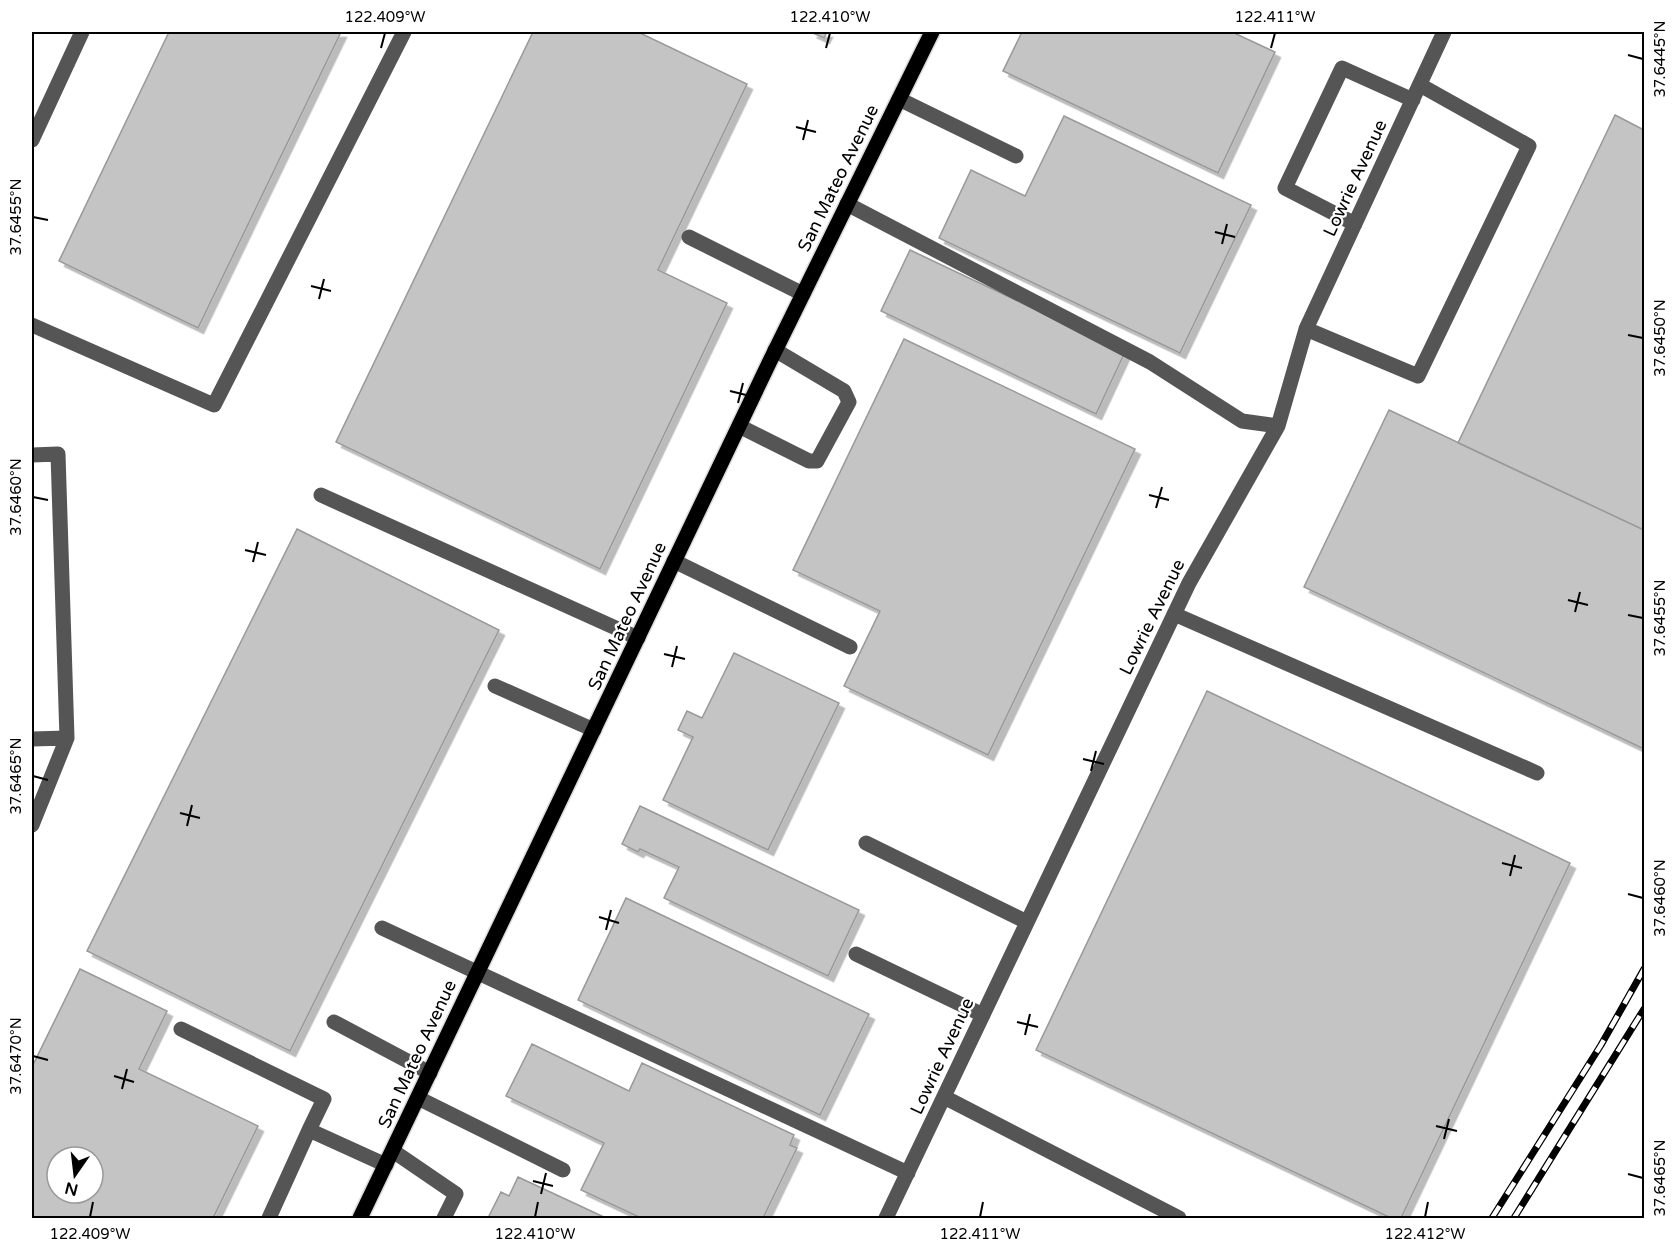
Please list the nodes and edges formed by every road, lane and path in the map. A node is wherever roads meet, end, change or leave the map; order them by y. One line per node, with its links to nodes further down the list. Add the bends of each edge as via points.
1 (82, 32): 8 (street)
2 (404, 32): 14 (street, via 214,405)
3 (932, 32): 6 (main road, San Mateo Avenue)
4 (1444, 32): 5 (street, Lowrie Avenue)
5 (1419, 85): 7 (street, Lowrie Avenue); 15 (street, via 1529,146 1418,376)
6 (899, 99): 9 (street); 10 (main road, San Mateo Avenue)
7 (1413, 100): 11 (street, Lowrie Avenue); 11 (street, via 1342,68 1285,188)
8 (32, 140)
9 (1016, 156)
10 (847, 204): 13 (main road, San Mateo Avenue); 18 (street, via 1150,362 1242,421)
11 (1355, 224): 15 (street, Lowrie Avenue)
12 (689, 237): 13 (street)
13 (803, 294): 16 (main road, San Mateo Avenue)
14 (32, 325)
15 (1306, 329): 18 (street, Lowrie Avenue)
16 (775, 350): 17 (main road, San Mateo Avenue); 17 (street, via 844,390 849,402 816,461)
17 (739, 426): 21 (main road, San Mateo Avenue)
18 (1278, 426): 22 (street, Lowrie Avenue)
19 (32, 454): 27 (street, via 58,454)
20 (321, 495): 23 (street)
21 (674, 561): 23 (main road, San Mateo Avenue); 24 (street)
22 (1174, 614): 29 (street); 32 (street, Lowrie Avenue)
23 (638, 638): 26 (main road, San Mateo Avenue)
24 (850, 646)
25 (495, 686): 26 (street)
26 (594, 730): 35 (main road, San Mateo Avenue)
27 (67, 738): 28 (street); 30 (street)
28 (32, 739)
29 (1537, 773)
30 (32, 825)
31 (866, 843): 32 (street)
32 (1027, 922): 36 (street, Lowrie Avenue)
33 (382, 928): 35 (street)
34 (856, 954): 36 (street)
35 (478, 972): 39 (main road, San Mateo Avenue); 45 (street)
36 (983, 1015): 40 (street, Lowrie Avenue)
37 (334, 1022): 39 (street)
38 (181, 1029): 42 (street, via 324,1099)
39 (430, 1073): 41 (main road, San Mateo Avenue)
40 (944, 1096): 45 (street, Lowrie Avenue); 50 (street)
41 (418, 1098): 43 (main road, San Mateo Avenue); 44 (street)
42 (309, 1130): 43 (street); 46 (street)
43 (389, 1158): 47 (main road, San Mateo Avenue); 48 (street, via 456,1194)
44 (563, 1170)
45 (908, 1173): 49 (street, Lowrie Avenue)
46 (269, 1218)
47 (360, 1218)
48 (444, 1218)
49 (886, 1218)
50 (1179, 1218)

